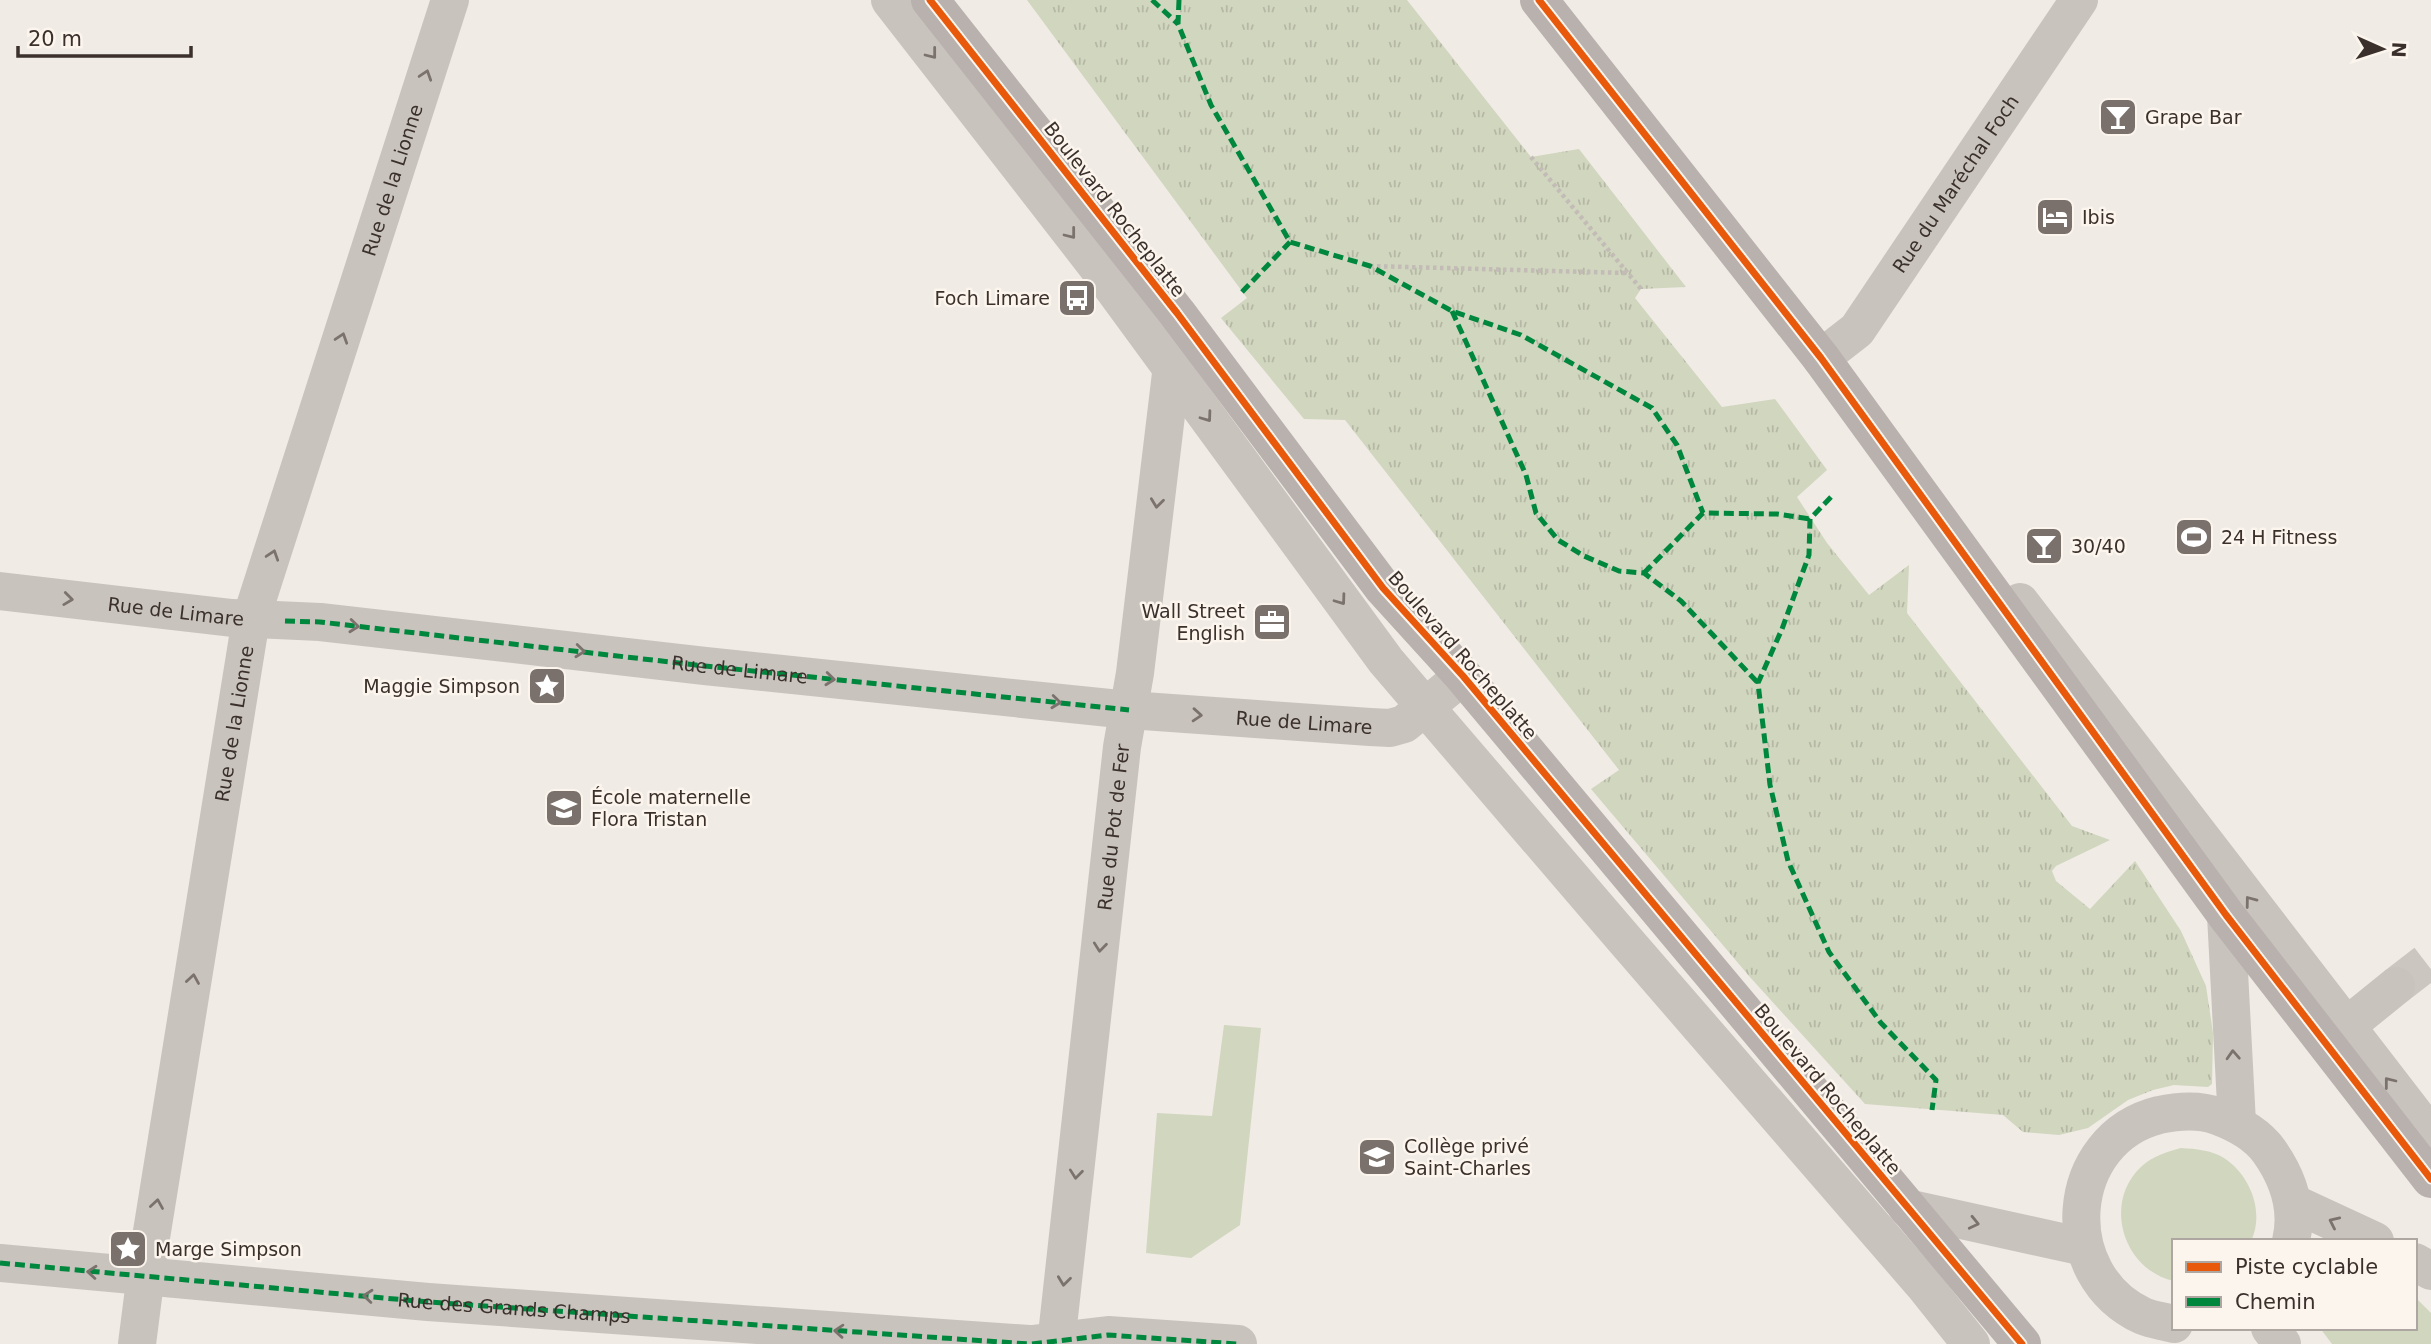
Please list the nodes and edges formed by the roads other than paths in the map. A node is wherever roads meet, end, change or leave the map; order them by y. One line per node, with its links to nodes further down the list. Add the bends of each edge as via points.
1 (450, 0): 11 (street, Rue de la Lionne, one-way to 1)
2 (890, 0): 9 (street, one-way to 9)
3 (930, 0): 7 (main road, Boulevard Rocheplatte)
4 (1539, 0): 8 (main road)
5 (1557, 0): 17 (street, one-way to 5)
6 (2079, 0): 8 (street, Rue du Maréchal Foch, via 1857,330)
7 (1177, 313): 9 (street, Rue du Pot de Fer); 12 (main road, Boulevard Rocheplatte, via 1383,588)
8 (1821, 358): 15 (main road)
9 (1172, 369): 13 (street, one-way to 13, via 1386,661); 14 (street, Rue du Pot de Fer, one-way to 14)
10 (0, 591): 11 (street, Rue de Limare, one-way to 11)
11 (251, 619): 14 (street, Rue de Limare, one-way to 14, via 334,624); 27 (street, Rue de la Lionne, one-way to 11)
12 (1463, 676): 13 (street, Rue de Limare); 22 (main road, Boulevard Rocheplatte)
13 (1425, 707): 14 (street, Rue de Limare, one-way to 13, via 1390,728 1405,724); 33 (street)
14 (1129, 710): 31 (street, Rue du Pot de Fer, one-way to 31)
15 (2226, 915): 17 (main road); 18 (street, one-way to 15)
16 (2396, 986): 17 (street)
17 (2336, 1034): 19 (street, one-way to 17); 20 (main road)
18 (2237, 1123): 21 (street, via 2264,1143 2283,1171); 25 (street, via 2207,1112 2177,1111 2146,1118 2119,1134 2098,1157 2085,1185 2079,1216)
19 (2431, 1136)
20 (2431, 1179)
21 (2293, 1203): 23 (street); 24 (street, one-way to 21)
22 (1907, 1208): 25 (street, one-way to 25); 29 (main road, Boulevard Rocheplatte, via 1944,1249)
23 (2291, 1239)
24 (2371, 1239)
25 (2084, 1247): 28 (street, via 2096,1276 2116,1300)
26 (0, 1263): 27 (street, Rue des Grands Champs, one-way to 26)
27 (147, 1277): 30 (street, Rue de la Lionne); 31 (street, Rue des Grands Champs, one-way to 27, via 442,1303)
28 (2154, 1328)
29 (2012, 1341)
30 (137, 1344)
31 (1043, 1344): 32 (street, Rue des Grands Champs, via 1108,1335)
32 (1238, 1344)
33 (1971, 1344)

